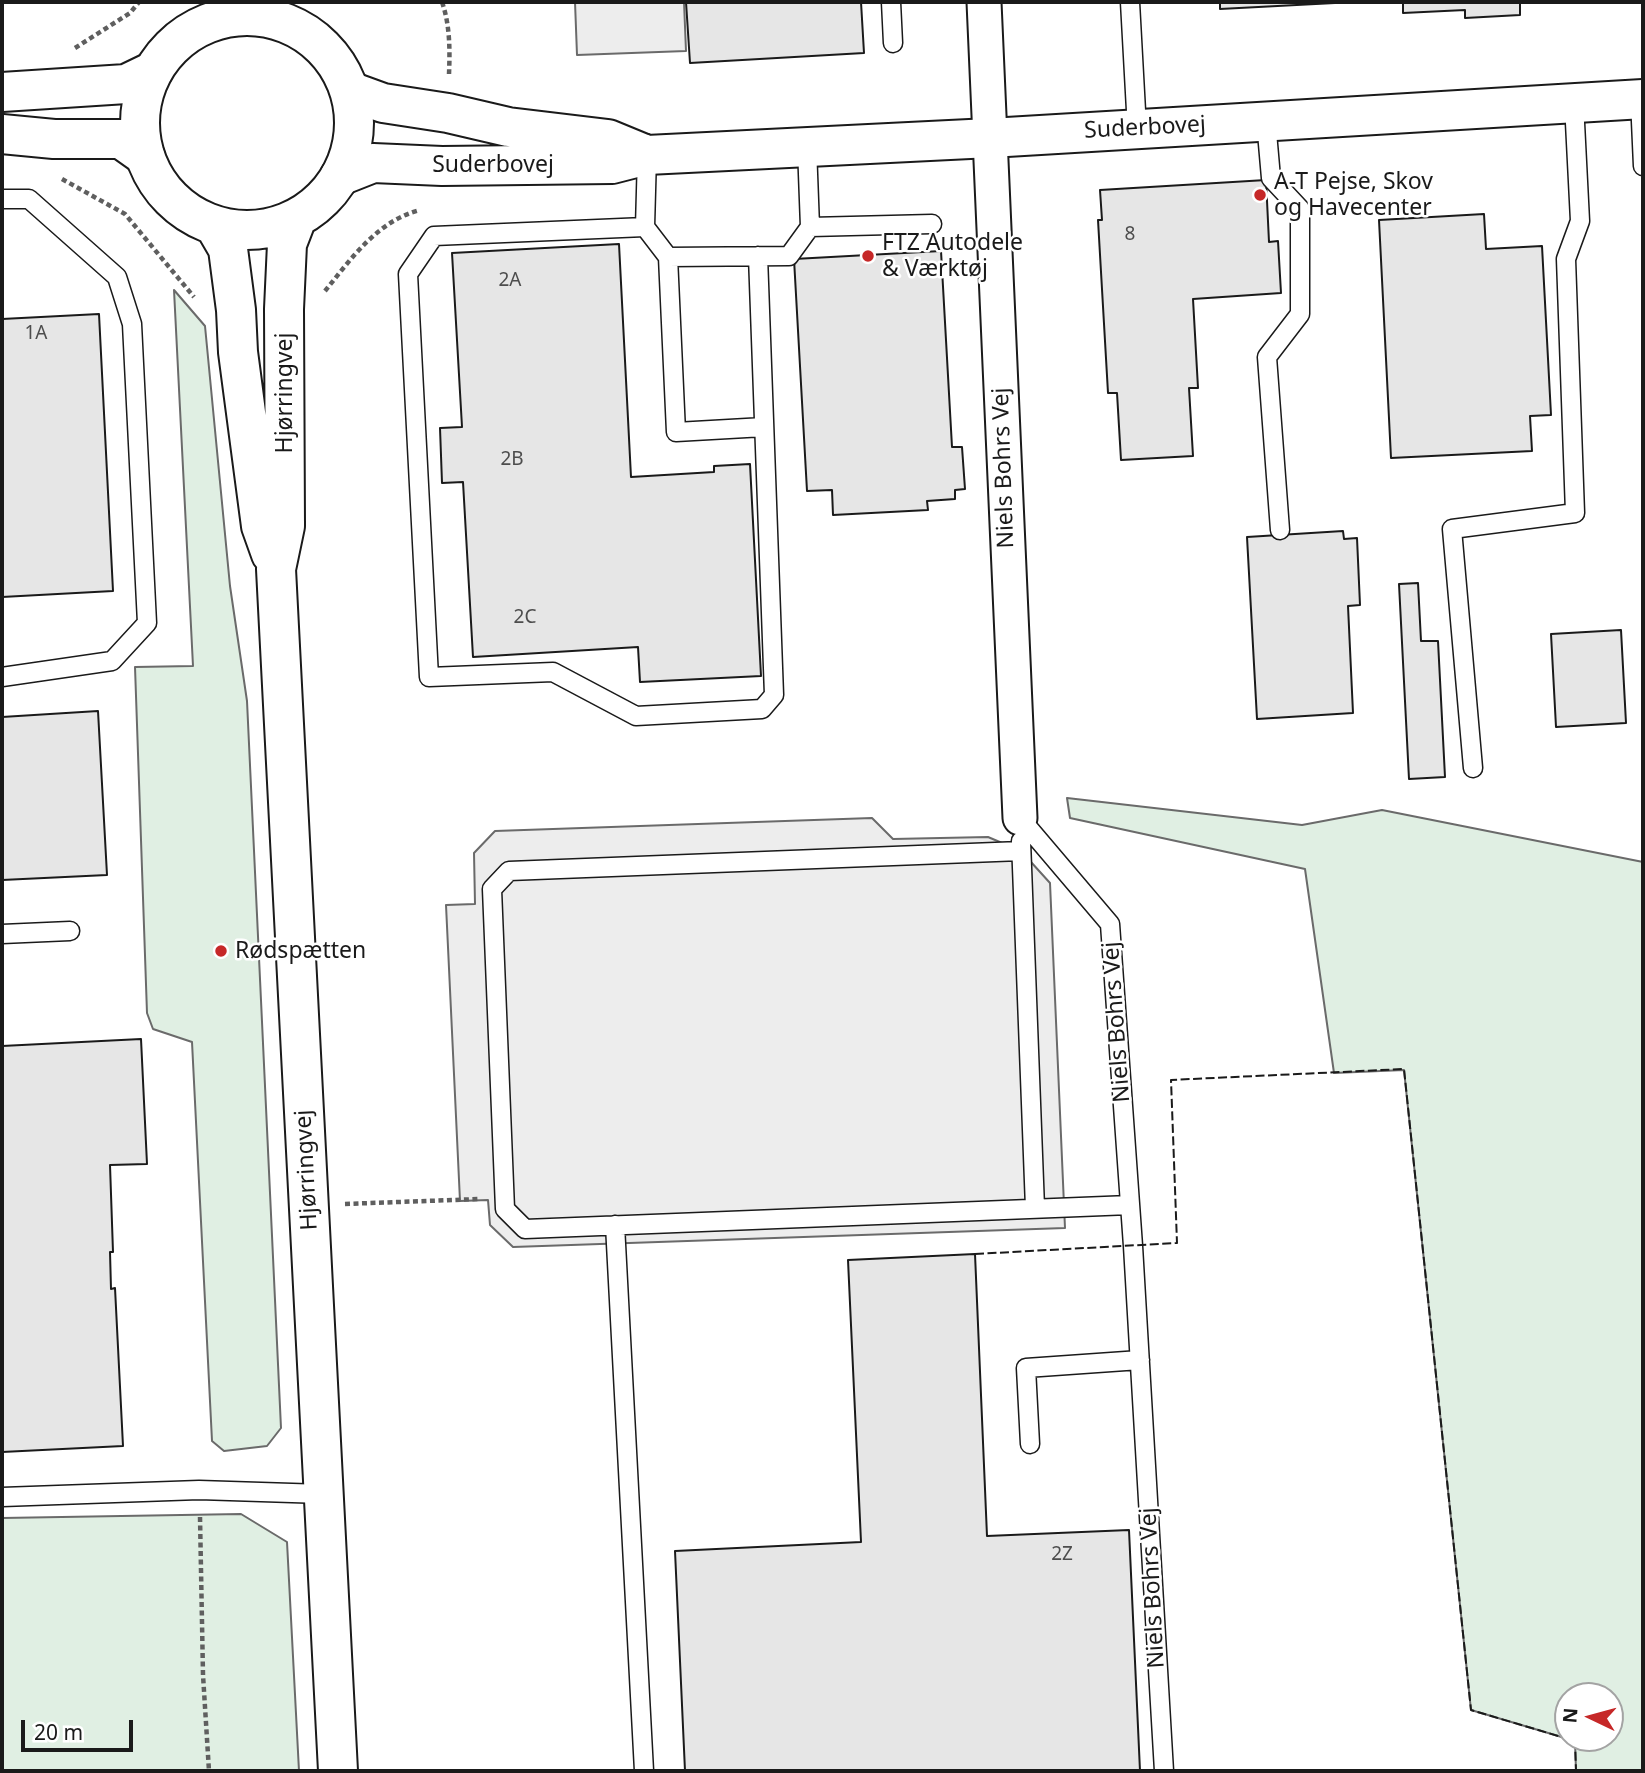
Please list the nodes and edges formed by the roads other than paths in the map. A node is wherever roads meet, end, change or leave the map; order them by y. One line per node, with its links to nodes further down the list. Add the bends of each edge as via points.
1 (891, 2): 6 (lane)
2 (984, 2): 15 (street, Niels Bohrs Vej)
3 (1130, 2): 13 (lane)
4 (283, 13): 5 (main road); 8 (main road, via 337,63)
5 (206, 14): 7 (main road)
6 (893, 43)
7 (153, 71): 9 (main road, via 126,84); 18 (main road, via 143,98 140,127)
8 (350, 91): 17 (main road, Suderbovej, via 383,103 508,127 608,139); 20 (main road, via 355,120 351,149)
9 (2, 92)
10 (1642, 99): 11 (main road, Suderbovej); 19 (lane)
11 (1574, 103): 12 (main road, Suderbovej); 33 (lane, via 1580,221 1566,259 1574,513 1452,529)
12 (1266, 121): 13 (main road, Suderbovej); 30 (lane, via 1271,178 1300,209 1300,314 1267,357)
13 (1137, 129): 15 (main road, Suderbovej)
14 (2, 134): 18 (main road, via 121,139)
15 (990, 138): 16 (main road, Suderbovej); 34 (street, Niels Bohrs Vej)
16 (807, 147): 17 (main road, Suderbovej); 26 (lane)
17 (647, 155): 20 (main road, Suderbovej, via 612,164 373,163); 25 (lane)
18 (145, 156): 24 (main road, via 176,202)
19 (1643, 166)
20 (340, 176): 22 (main road, via 322,200)
21 (2, 199): 32 (lane, via 29,199 117,278 132,324 147,623 112,661)
22 (297, 218): 24 (main road, via 270,228); 31 (main road, Hjørringvej, via 287,244 285,526)
23 (932, 224): 26 (lane)
24 (214, 225): 31 (main road, Hjørringvej, via 228,249 261,526)
25 (645, 227): 28 (lane); 29 (lane, via 434,236 408,274 429,677 554,672 636,716 762,709 774,695)
26 (810, 227): 27 (lane, via 789,256)
27 (758, 256): 28 (lane); 29 (lane)
28 (668, 257): 29 (lane, via 676,432)
29 (764, 428)
30 (1280, 530)
31 (276, 569): 42 (main road, Hjørringvej)
32 (2, 677)
33 (1472, 768)
34 (1020, 834): 37 (lane, Niels Bohrs Vej, via 1110,923); 38 (lane); 39 (lane, via 509,871 492,889 505,1209 525,1229)
35 (70, 931): 36 (lane)
36 (2, 934)
37 (1130, 1205): 38 (lane); 40 (lane, Niels Bohrs Vej)
38 (1035, 1209): 39 (lane)
39 (615, 1226): 45 (lane)
40 (1140, 1360): 41 (lane, via 1026,1368); 46 (lane, Niels Bohrs Vej)
41 (1030, 1444)
42 (323, 1494): 43 (lane, via 199,1490); 44 (main road, Hjørringvej)
43 (2, 1497)
44 (338, 1771)
45 (644, 1771)
46 (1164, 1771)

